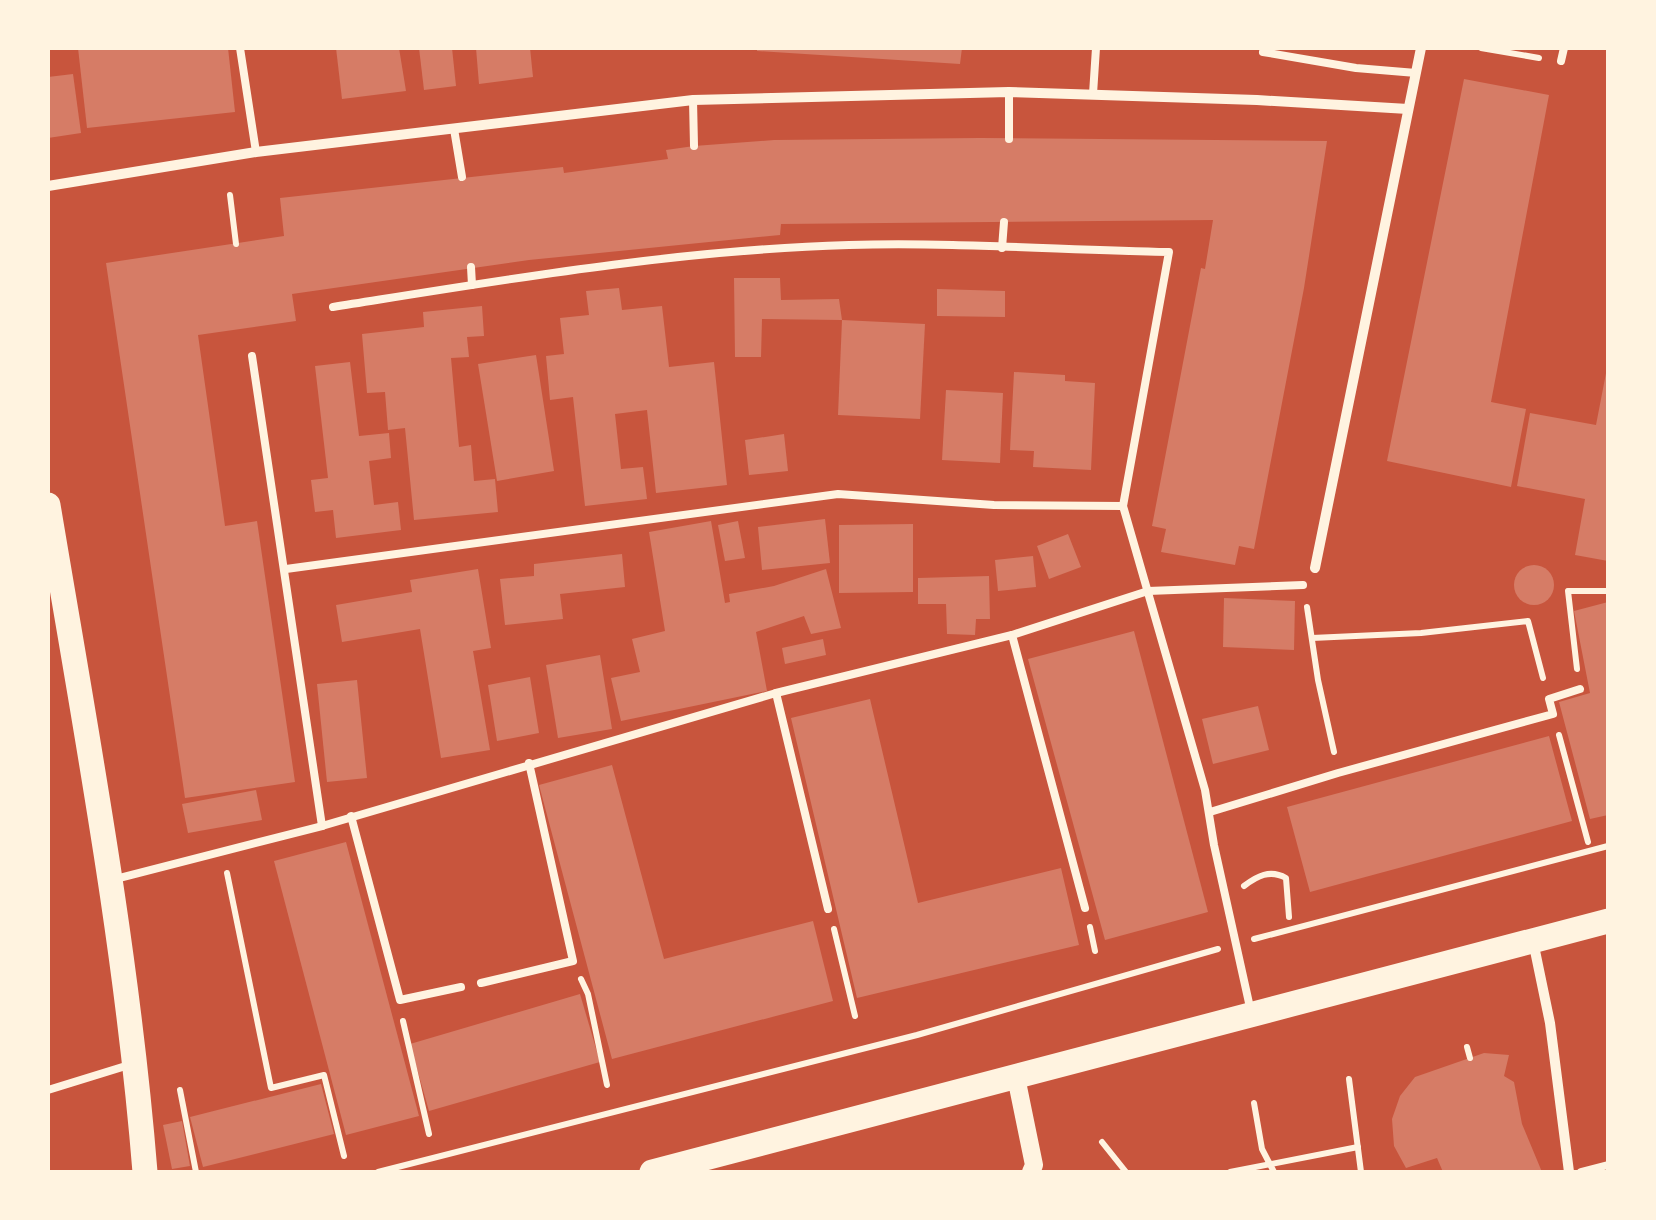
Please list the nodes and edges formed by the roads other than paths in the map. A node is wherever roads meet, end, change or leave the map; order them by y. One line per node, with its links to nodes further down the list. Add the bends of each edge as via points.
1 (240, 48): 15 (lane)
2 (1096, 48): 9 (lane)
3 (1264, 48): 7 (lane)
4 (1421, 48): 7 (street)
5 (1564, 48): 6 (lane)
6 (1561, 62)
7 (1416, 73): 11 (street)
8 (1009, 92): 9 (street); 10 (street); 13 (lane)
9 (1093, 94): 11 (street)
10 (693, 100): 12 (street); 14 (lane)
11 (1408, 109): 28 (street)
12 (454, 129): 15 (street); 16 (lane)
13 (1009, 139)
14 (694, 146)
15 (256, 152): 17 (street)
16 (462, 178)
17 (48, 186)
18 (1004, 222): 20 (lane)
19 (704, 242): 21 (lane)
20 (1002, 248): 21 (lane, via 849,245); 27 (lane, via 1170,252)
21 (705, 255): 23 (lane)
22 (471, 267): 23 (lane)
23 (472, 284): 24 (lane)
24 (334, 307)
25 (252, 356): 29 (lane)
26 (48, 505): 39 (main road)
27 (1123, 506): 29 (lane, via 838,494); 31 (lane)
28 (1316, 568)
29 (286, 569): 38 (lane)
30 (1304, 586): 31 (lane)
31 (1148, 591): 32 (lane); 36 (lane)
32 (1012, 634): 34 (lane); 41 (lane)
33 (1580, 689): 36 (lane, via 1548,699 1553,714)
34 (776, 693): 35 (lane); 40 (lane)
35 (529, 763): 37 (lane); 44 (lane, via 573,962)
36 (1210, 812): 46 (lane)
37 (351, 816): 38 (lane); 45 (lane, via 400,1000)
38 (322, 826): 39 (lane)
39 (111, 880): 47 (main road)
40 (828, 908)
41 (1085, 908)
42 (1608, 921): 43 (main road)
43 (1533, 941): 46 (main road); 54 (street)
44 (481, 983)
45 (461, 987)
46 (1251, 1015): 48 (main road)
47 (136, 1063): 49 (lane); 51 (main road)
48 (1016, 1077): 52 (main road); 53 (street)
49 (48, 1090)
50 (1608, 1165): 55 (lane)
51 (144, 1172)
52 (652, 1172)
53 (1032, 1172)
54 (1569, 1172)
55 (1581, 1172)

